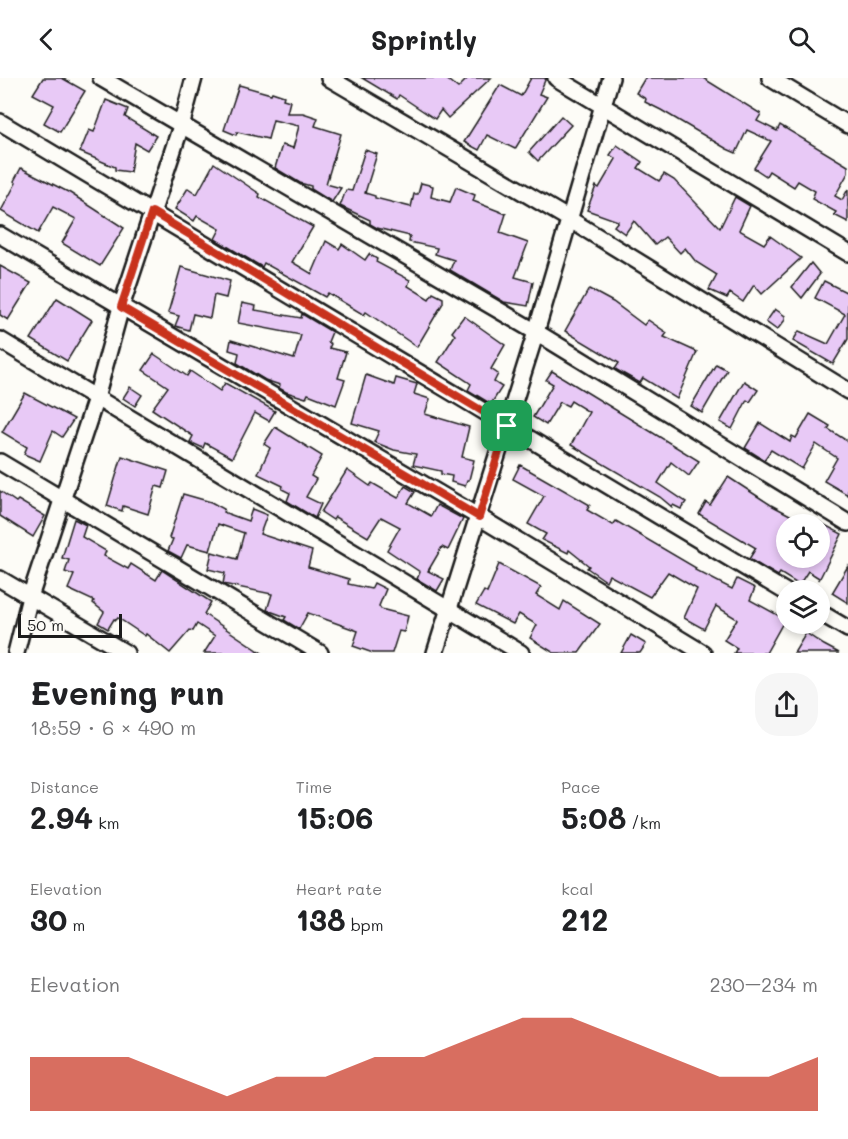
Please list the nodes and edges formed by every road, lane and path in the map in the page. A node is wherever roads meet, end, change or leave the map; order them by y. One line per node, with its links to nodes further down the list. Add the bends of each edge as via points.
1 (101, 78): 10 (street)
2 (194, 78): 10 (street)
3 (329, 78): 12 (street)
4 (556, 78): 7 (street)
5 (611, 78): 7 (street)
6 (770, 78): 9 (street)
7 (603, 107): 12 (street); 14 (street)
8 (0, 122): 11 (street)
9 (848, 125)
10 (182, 126): 11 (street); 16 (street)
11 (152, 212): 15 (street); 20 (street)
12 (569, 219): 16 (street); 18 (street)
13 (0, 235): 15 (street)
14 (848, 253)
15 (121, 307): 19 (street); 23 (street)
16 (536, 332): 20 (street); 24 (street)
17 (0, 340): 19 (street)
18 (848, 391)
19 (96, 398): 22 (street); 28 (street)
20 (507, 426): 23 (street); 26 (street)
21 (0, 462): 22 (street)
22 (64, 500): 27 (street); 33 (street)
23 (479, 517): 28 (street); 36 (street)
24 (848, 523)
25 (0, 579): 27 (street)
26 (776, 586)
27 (30, 597): 31 (street); 32 (street)
28 (448, 609): 34 (street); 35 (street)
29 (830, 618): 30 (street)
30 (848, 629)
31 (16, 653)
32 (126, 653)
33 (320, 653)
34 (435, 653)
35 (521, 653)
36 (703, 653)

